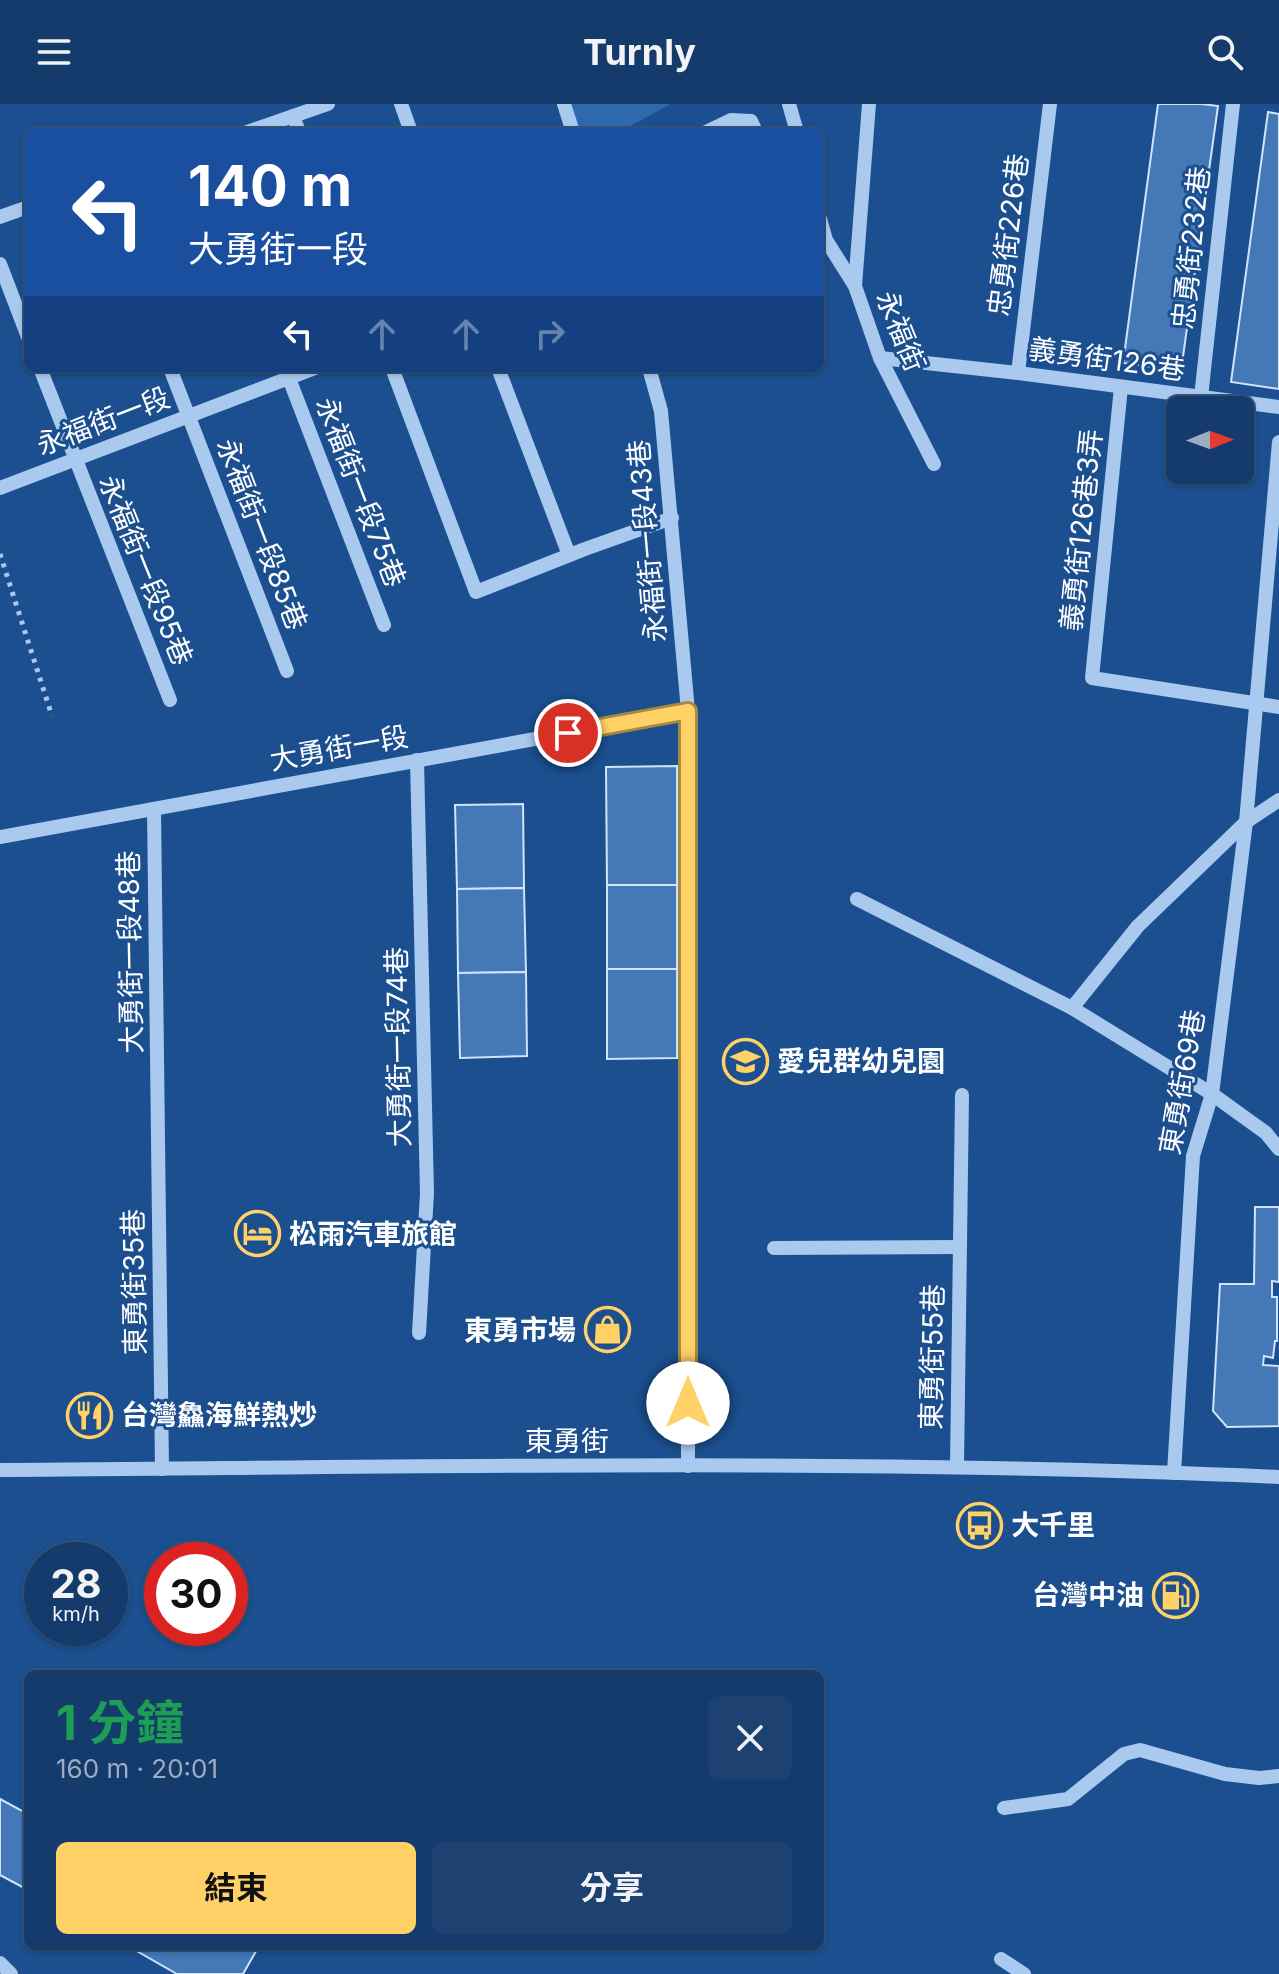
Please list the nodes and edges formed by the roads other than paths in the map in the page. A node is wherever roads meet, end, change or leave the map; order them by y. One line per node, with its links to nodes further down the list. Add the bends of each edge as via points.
1 (328, 104): 8 (street)
2 (401, 104): 11 (street)
3 (564, 104): 12 (street)
4 (789, 104): 15 (street)
5 (869, 104): 20 (street)
6 (1050, 104): 29 (street, 忠勇街226巷)
7 (1233, 104): 32 (street, 忠勇街232巷)
8 (293, 116): 9 (street); 10 (street)
9 (258, 128)
10 (298, 128)
11 (410, 128)
12 (572, 128)
13 (714, 128): 14 (street, via 731,120 751,121)
14 (754, 128)
15 (796, 128)
16 (24, 208): 17 (street)
17 (0, 217)
18 (824, 242): 20 (street, 永福街)
19 (0, 264): 21 (street)
20 (855, 286): 22 (street, 永福街)
21 (24, 327)
22 (880, 358): 29 (street, 義勇街126巷); 38 (street, 永福街)
23 (42, 372): 37 (street, 永福街一段95巷)
24 (171, 372): 35 (street, 永福街一段85巷)
25 (394, 372): 41 (street, via 476,592)
26 (500, 372): 41 (street)
27 (650, 372): 40 (street, 永福街一段43巷, via 661,411)
28 (287, 373): 35 (street, 永福街一段); 42 (street, 永福街一段75巷)
29 (1018, 373): 30 (street, 義勇街126巷)
30 (1121, 387): 31 (street, 義勇街126巷); 45 (street, 義勇街126巷3弄, via 1092,678)
31 (1193, 396)
32 (1201, 396)
33 (1254, 404): 34 (street, 義勇街126巷)
34 (1279, 407)
35 (187, 416): 37 (street, 永福街一段); 43 (street, 永福街一段85巷)
36 (1279, 442): 45 (street, 東勇街69巷)
37 (75, 459): 39 (street, 永福街一段); 44 (street, 永福街一段95巷)
38 (934, 464)
39 (0, 488)
40 (672, 518): 41 (street); 47 (street, 永福街一段43巷)
41 (569, 555)
42 (384, 625)
43 (287, 671)
44 (170, 700)
45 (1256, 703): 46 (street); 51 (street, 東勇街69巷)
46 (1279, 707)
47 (688, 711): 48 (street, 大勇街一段); 62 (street, 永福街一段43巷)
48 (417, 760): 50 (street, 大勇街一段); 61 (street, 大勇街一段74巷, via 427,1193)
49 (1279, 800): 51 (street)
50 (154, 809): 52 (street, 大勇街一段); 56 (street, 大勇街一段48巷)
51 (1246, 822): 54 (street, via 1138,926); 55 (street, 東勇街69巷)
52 (0, 837)
53 (857, 899): 54 (street)
54 (1072, 1008): 55 (street)
55 (1212, 1094): 58 (street, via 1266,1133); 66 (street, 東勇街69巷, via 1193,1156)
56 (157, 1095): 64 (street, 東勇街35巷)
57 (962, 1095): 59 (street, 東勇街55巷)
58 (1279, 1149)
59 (960, 1247): 60 (street, 東勇街55巷); 63 (street, 東勇街55巷)
60 (774, 1248)
61 (419, 1333)
62 (688, 1466): 63 (street, 東勇街); 64 (street, 東勇街)
63 (957, 1467): 66 (street, 東勇街)
64 (162, 1469): 65 (street, 東勇街)
65 (0, 1470)
66 (1174, 1473): 67 (street, 東勇街)
67 (1279, 1477)
68 (1279, 1776): 69 (street, via 1225,1774 1140,1750 1124,1754 1068,1799)
69 (1004, 1808)
70 (1001, 1959): 73 (street)
71 (0, 1963): 72 (street)
72 (11, 1974)
73 (1024, 1974)

